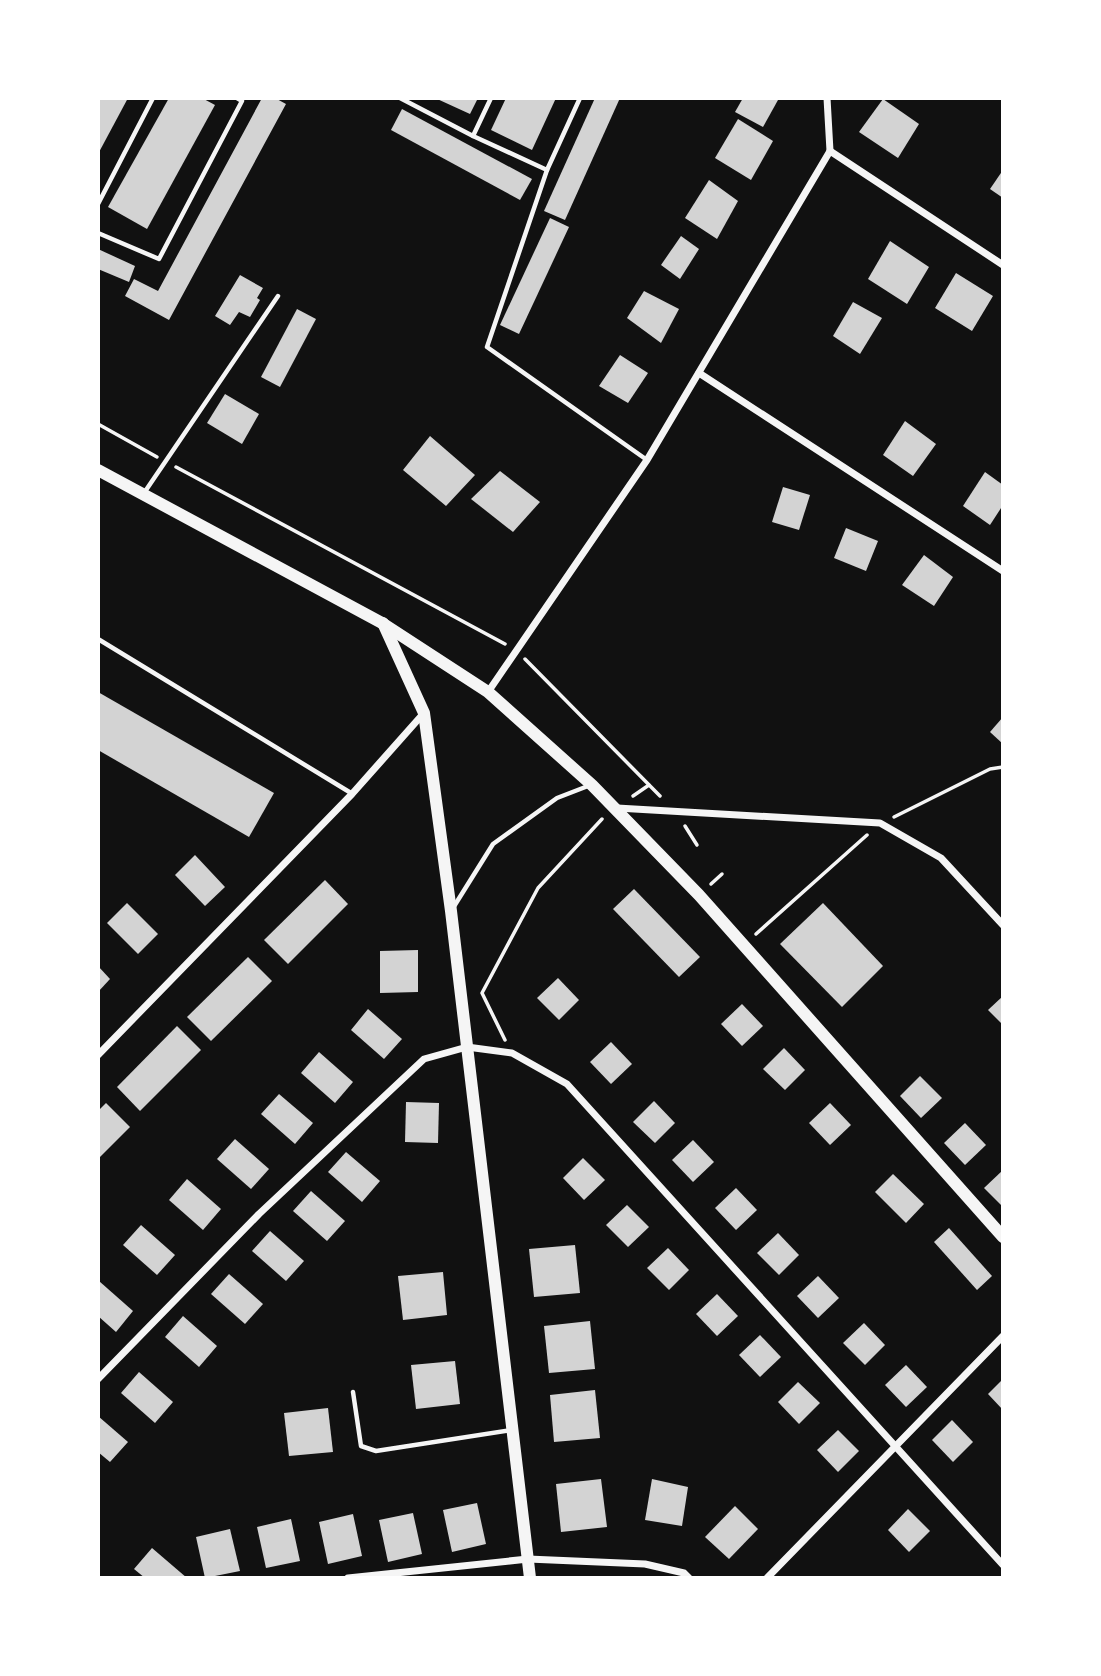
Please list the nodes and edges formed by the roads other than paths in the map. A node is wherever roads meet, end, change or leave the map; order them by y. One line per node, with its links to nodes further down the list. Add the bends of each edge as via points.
1 (153, 98): 10 (lane)
2 (237, 98): 11 (lane, via 242,101 159,259)
3 (491, 98): 7 (lane)
4 (580, 98): 9 (lane)
5 (827, 98): 8 (street)
6 (404, 99): 7 (lane)
7 (472, 136): 9 (lane)
8 (830, 151): 12 (street); 14 (street)
9 (547, 170): 15 (lane, via 487,347)
10 (98, 204)
11 (98, 233)
12 (1003, 265)
13 (278, 296): 17 (lane)
14 (699, 373): 15 (street); 18 (street)
15 (646, 460): 21 (street)
16 (98, 470): 17 (street)
17 (144, 494): 19 (street)
18 (1003, 570)
19 (382, 623): 21 (street); 22 (street)
20 (98, 639): 24 (lane)
21 (488, 692): 23 (street)
22 (424, 713): 24 (street); 26 (street)
23 (592, 785): 25 (street); 26 (lane, via 557,797 494,844)
24 (352, 793): 29 (street)
25 (617, 808): 27 (street, via 880,823 941,858); 30 (street)
26 (452, 911): 28 (street)
27 (1003, 925)
28 (467, 1047): 32 (street, via 424,1059 259,1214); 34 (street); 35 (street, via 512,1053 567,1084)
29 (98, 1055)
30 (1003, 1237)
31 (1003, 1336): 35 (street)
32 (98, 1379)
33 (353, 1392): 34 (lane, via 361,1446 376,1451)
34 (513, 1430): 36 (street)
35 (894, 1446): 37 (street); 41 (street)
36 (528, 1559): 38 (street); 39 (street); 40 (street, via 645,1564)
37 (1003, 1565)
38 (348, 1578)
39 (530, 1578)
40 (689, 1578)
41 (767, 1578)

